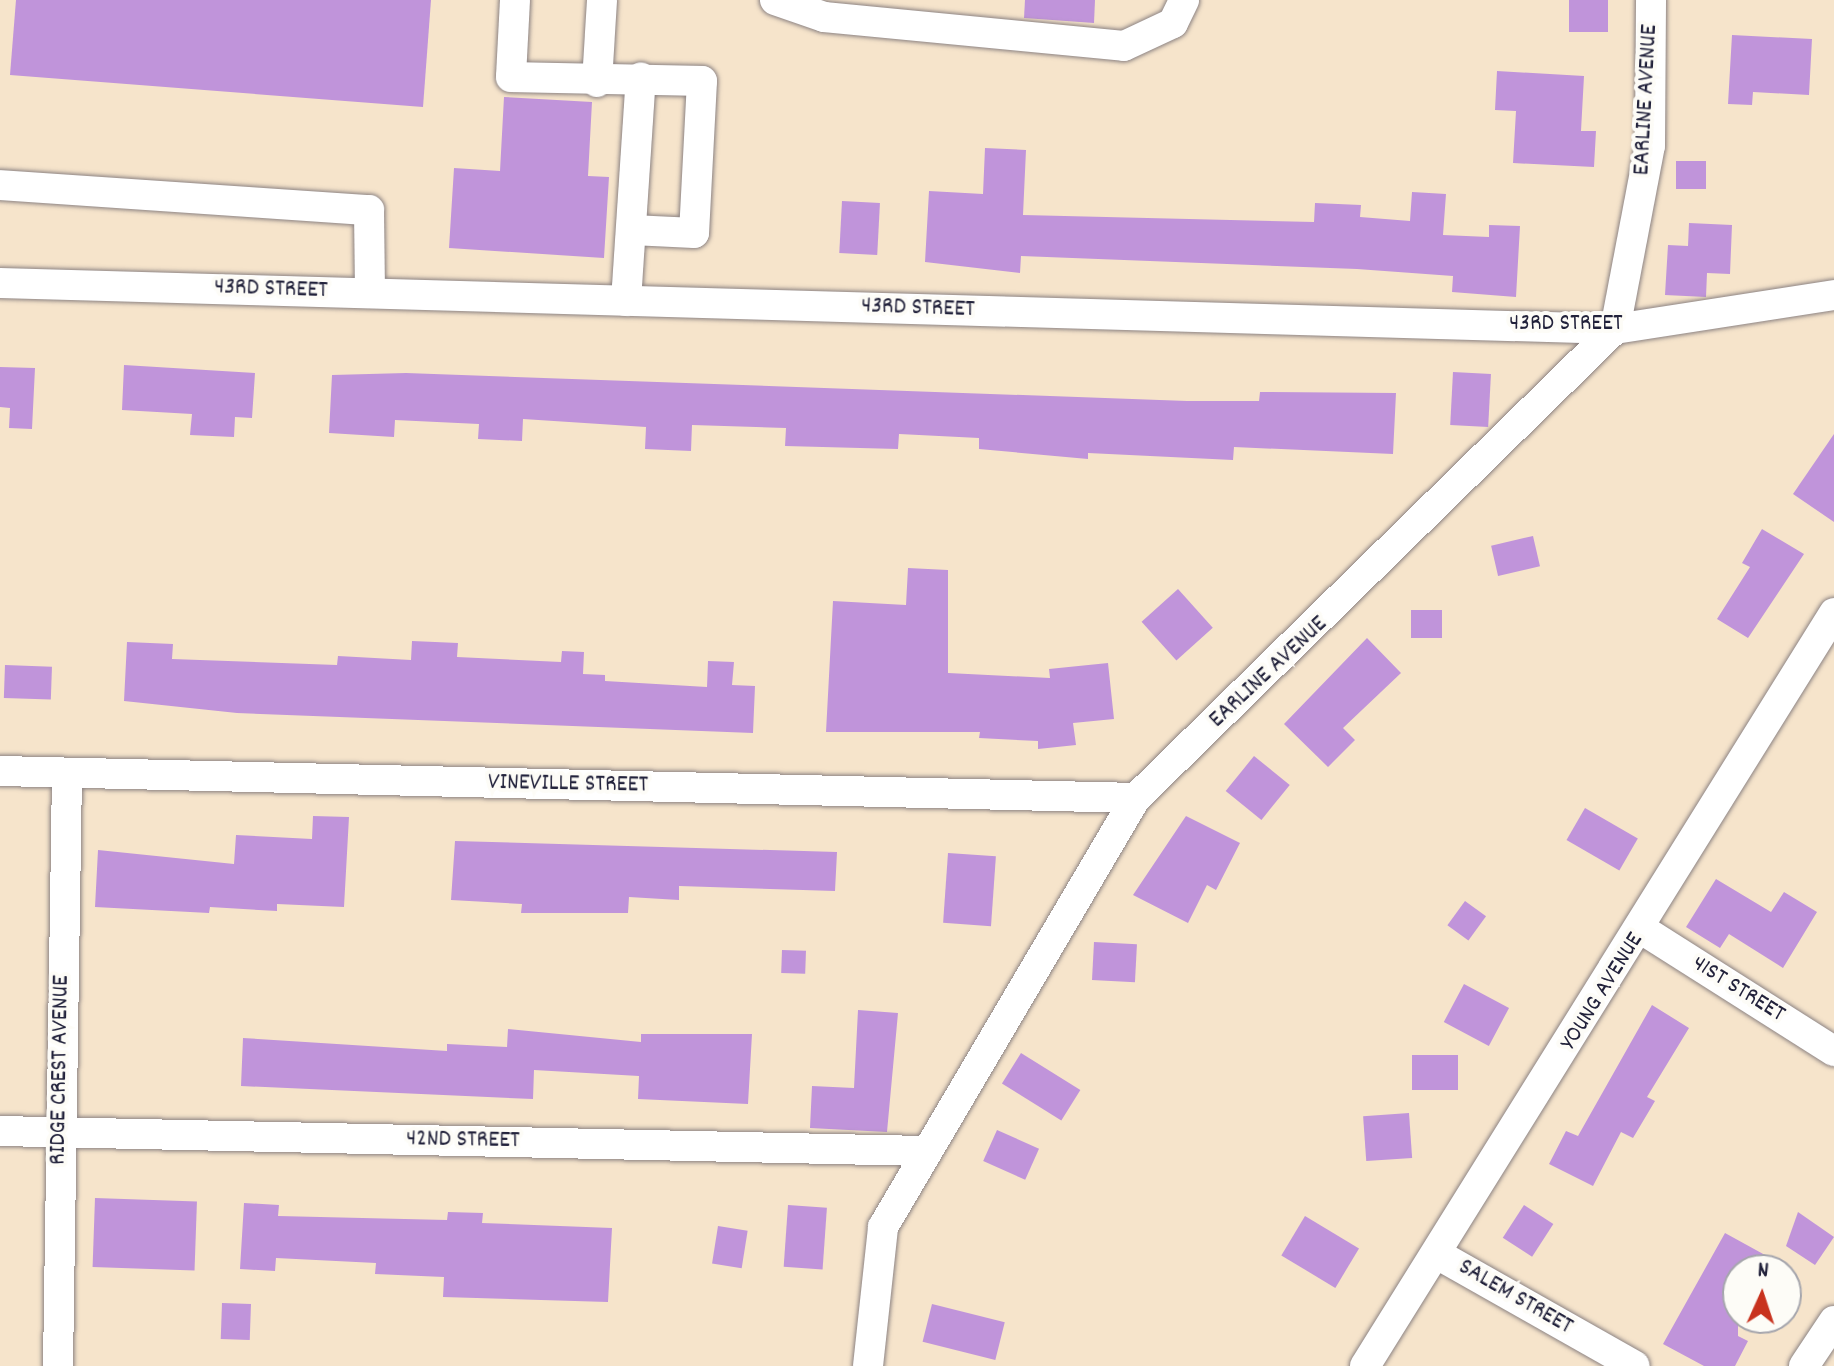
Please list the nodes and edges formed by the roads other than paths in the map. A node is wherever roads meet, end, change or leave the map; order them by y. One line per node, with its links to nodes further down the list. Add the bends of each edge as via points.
1 (515, 0): 7 (street, via 511,77)
2 (602, 0): 7 (street)
3 (775, 0): 4 (street, via 839,19 1124,46 1173,23)
4 (1184, 0)
5 (1651, 0): 14 (street, EARLINE AVENUE, via 1650,146)
6 (641, 78): 7 (street); 9 (street); 9 (street, via 702,81 694,233)
7 (597, 82)
8 (0, 185): 12 (street, via 369,210)
9 (632, 230): 13 (street)
10 (0, 283): 12 (street, 43RD STREET)
11 (1831, 287): 14 (street, 43RD STREET)
12 (370, 293): 13 (street, 43RD STREET)
13 (626, 301): 14 (street, 43RD STREET)
14 (1615, 329): 18 (street, EARLINE AVENUE)
15 (1834, 613): 19 (street, YOUNG AVENUE)
16 (0, 771): 17 (street, VINEVILLE STREET)
17 (67, 774): 18 (street, VINEVILLE STREET); 22 (street, RIDGE CREST AVENUE)
18 (1136, 798): 23 (street, EARLINE AVENUE)
19 (1643, 930): 20 (street, 41ST STREET); 24 (street, YOUNG AVENUE)
20 (1834, 1051)
21 (0, 1131): 22 (street, 42ND STREET)
22 (60, 1132): 23 (street, 42ND STREET); 26 (street, RIDGE CREST AVENUE)
23 (927, 1151): 27 (street, EARLINE AVENUE, via 883,1227)
24 (1437, 1254): 28 (street, YOUNG AVENUE); 29 (street, SALEM STREET)
25 (1834, 1321): 30 (street)
26 (58, 1366)
27 (868, 1366)
28 (1365, 1366)
29 (1635, 1366)
30 (1804, 1366)

